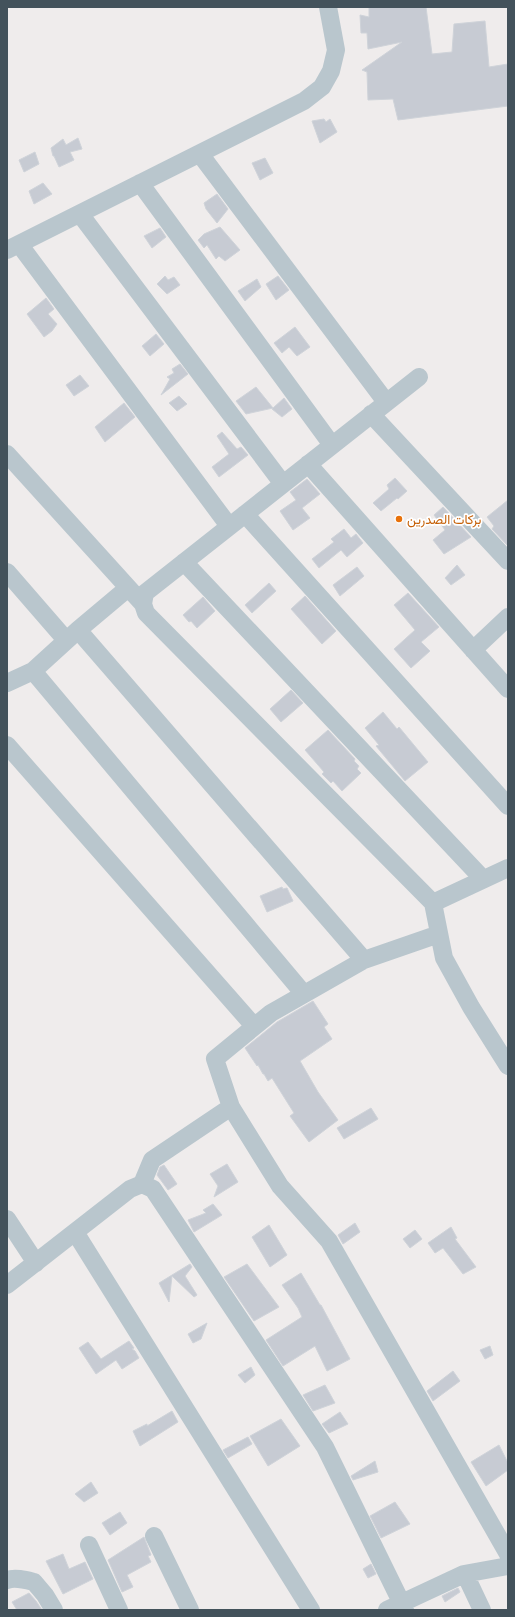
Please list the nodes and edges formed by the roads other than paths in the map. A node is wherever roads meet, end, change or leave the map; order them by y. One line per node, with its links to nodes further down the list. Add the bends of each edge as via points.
1 (328, 7): 2 (street, via 336,50 331,71 322,87 304,101)
2 (200, 154): 3 (street); 7 (street)
3 (140, 183): 4 (street); 9 (street)
4 (80, 214): 5 (street); 12 (street)
5 (13, 247): 14 (street)
6 (419, 377): 7 (street)
7 (386, 402): 8 (street)
8 (371, 414): 9 (street); 15 (street)
9 (332, 445): 11 (street)
10 (7, 454): 18 (street)
11 (308, 464): 12 (street); 22 (street)
12 (283, 484): 13 (street)
13 (245, 514): 14 (street); 27 (street)
14 (229, 526): 16 (street)
15 (508, 561)
16 (184, 562): 19 (street, via 145,592); 29 (street)
17 (7, 572): 21 (street)
18 (128, 588): 19 (street); 21 (street)
19 (143, 604): 30 (street, via 146,613)
20 (508, 617): 22 (street)
21 (72, 635): 23 (street); 32 (street)
22 (472, 650): 25 (street)
23 (33, 671): 24 (street); 33 (street)
24 (7, 683)
25 (508, 689)
26 (7, 744): 34 (street)
27 (508, 806)
28 (508, 868): 29 (street)
29 (483, 879): 30 (street)
30 (433, 902): 31 (street)
31 (439, 934): 32 (street); 35 (street, via 444,958)
32 (364, 960): 33 (street)
33 (304, 994): 34 (street)
34 (254, 1026): 36 (street, via 215,1059)
35 (508, 1066)
36 (231, 1107): 37 (street, via 152,1160); 44 (street, via 280,1186 329,1241)
37 (142, 1184): 39 (street, via 130,1189); 48 (street, via 153,1189 325,1447)
38 (7, 1219): 40 (street)
39 (75, 1232): 40 (street); 52 (street)
40 (36, 1263): 41 (street)
41 (7, 1285)
42 (154, 1536): 51 (street)
43 (90, 1545): 50 (street)
44 (508, 1554)
45 (508, 1566): 46 (street)
46 (465, 1574): 48 (street); 53 (street)
47 (7, 1580): 49 (street, via 34,1582 46,1595)
48 (398, 1608)
49 (54, 1610)
50 (119, 1610)
51 (190, 1610)
52 (311, 1610)
53 (482, 1610)

